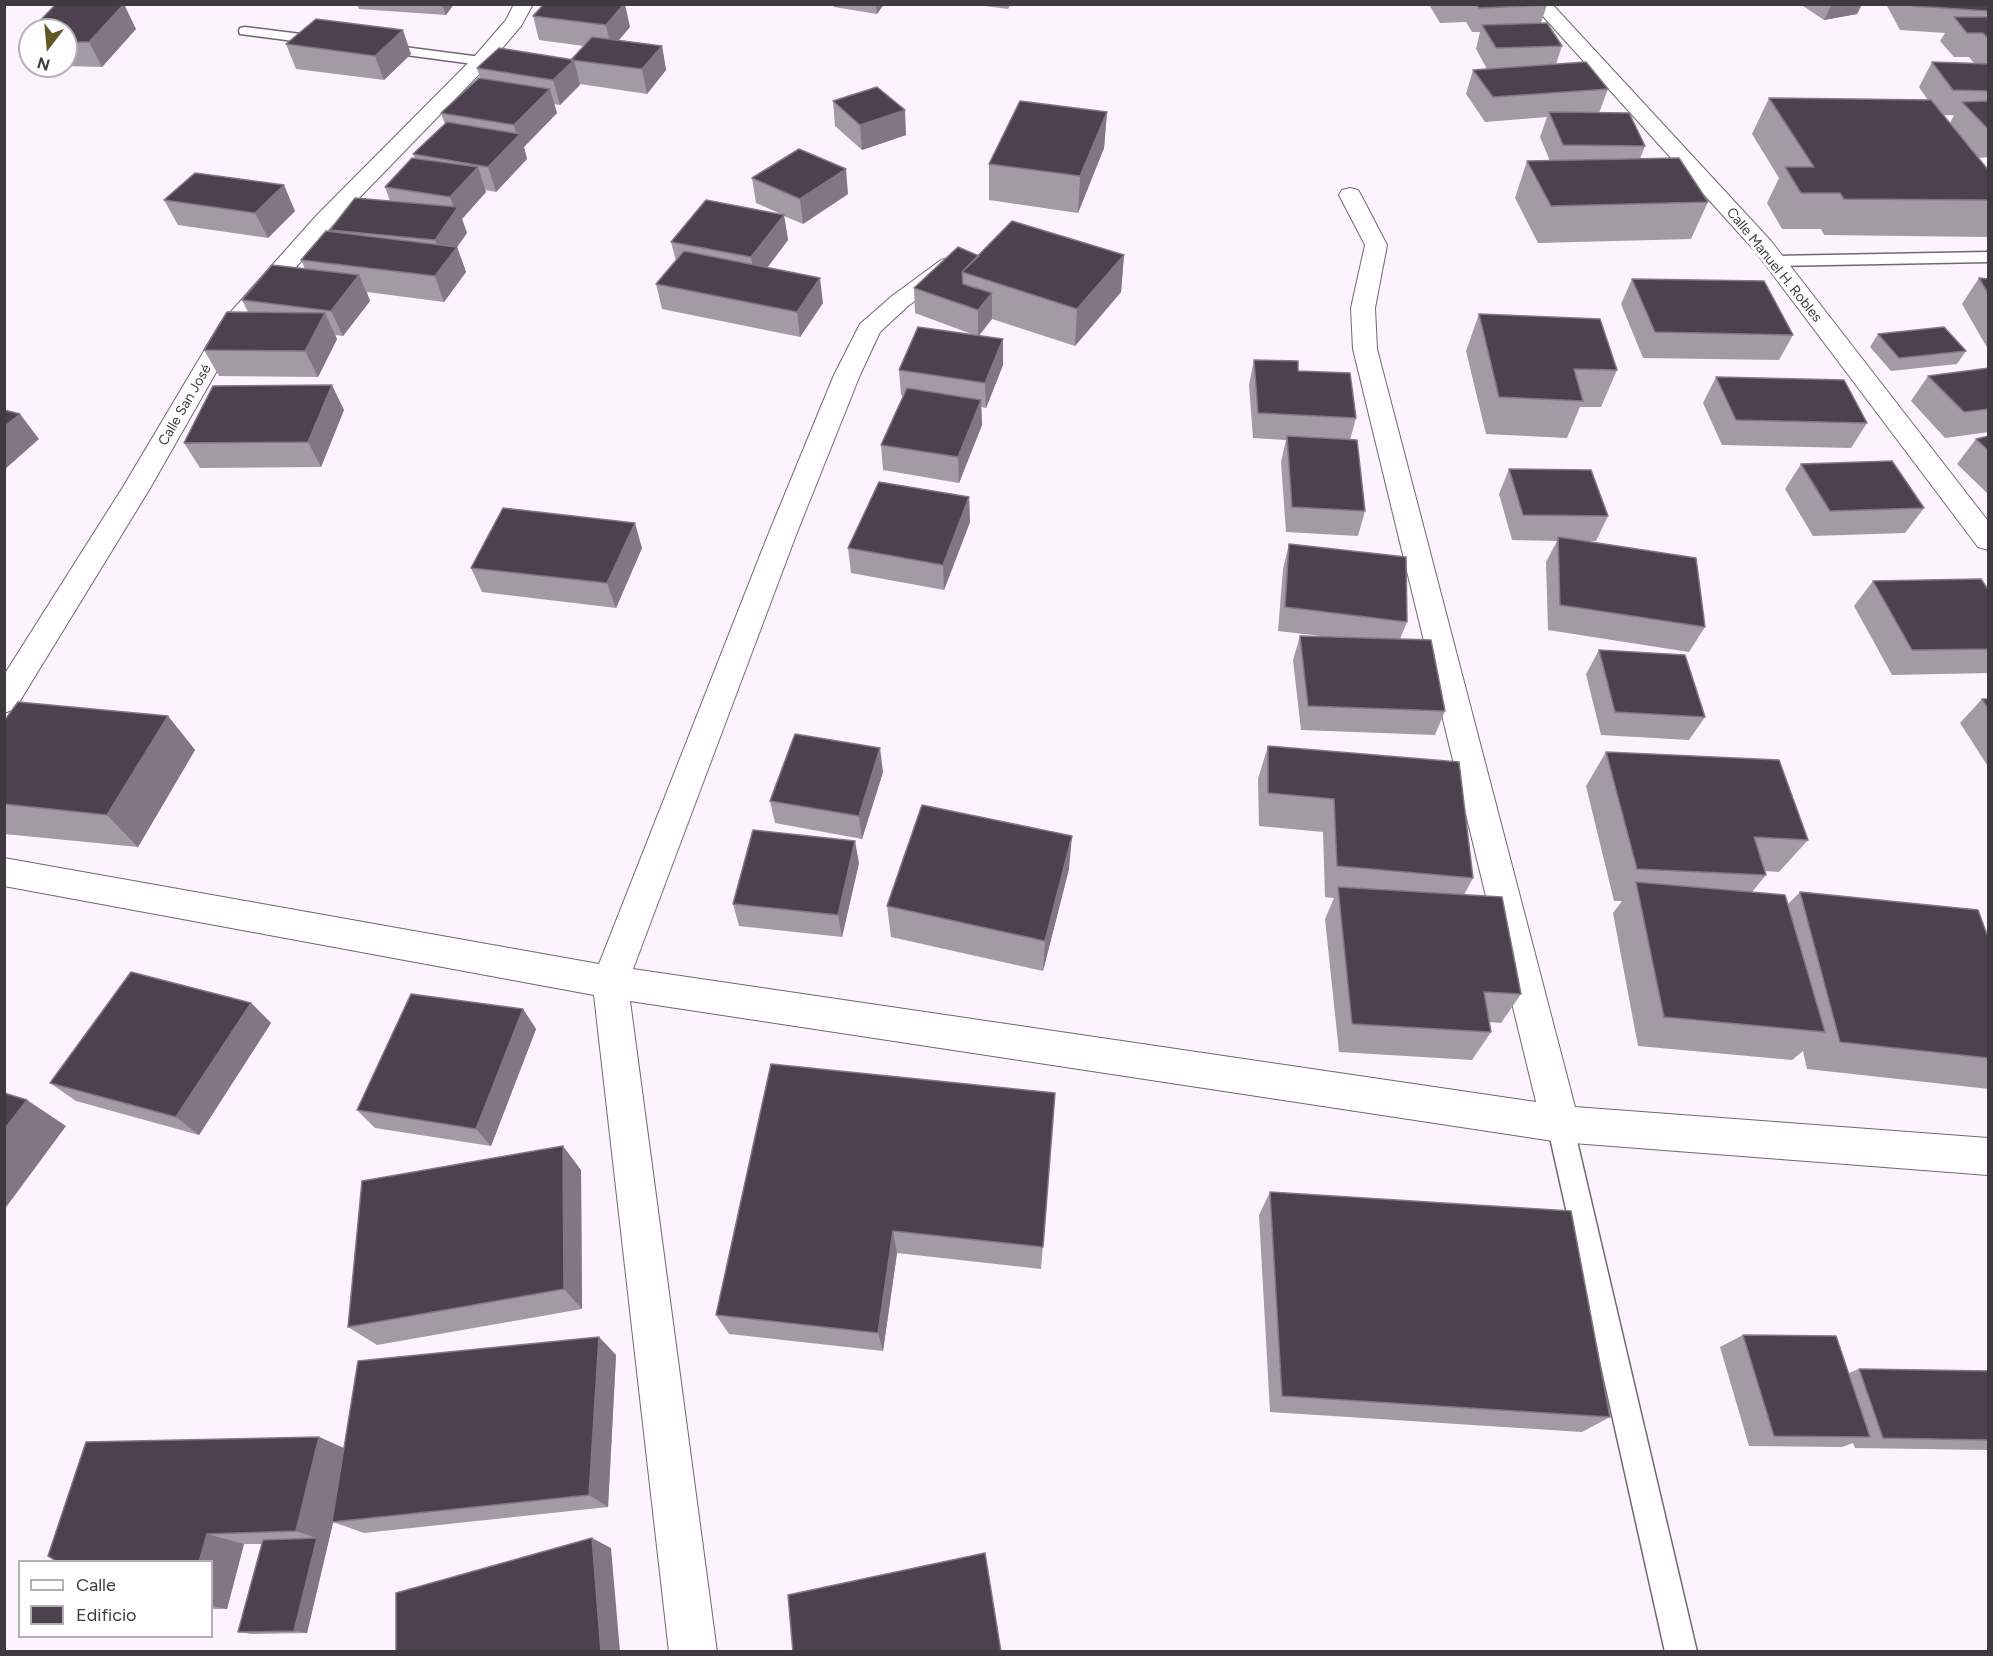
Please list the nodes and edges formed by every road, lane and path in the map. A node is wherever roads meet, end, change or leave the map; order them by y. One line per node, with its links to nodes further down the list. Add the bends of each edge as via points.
1 (524, 4): 6 (street, Calle San José)
2 (1541, 4): 10 (street, Calle Manuel H. Robles)
3 (245, 31): 4 (lane)
4 (339, 43)
5 (363, 46): 6 (lane)
6 (481, 61): 12 (street, Calle San José, via 324,221 229,329 135,490)
7 (1350, 195): 16 (street, via 1377,245 1363,308 1365,349 1372,381)
8 (1989, 257): 10 (lane)
9 (956, 260): 15 (street, via 869,329 782,535)
10 (1775, 261): 11 (street, Calle Manuel H. Robles)
11 (1989, 540)
12 (16, 663): 13 (street, Calle San José)
13 (4, 701)
14 (4, 872): 15 (street)
15 (610, 982): 16 (street); 18 (street)
16 (1560, 1124): 17 (street); 19 (lane)
17 (1989, 1157)
18 (693, 1652)
19 (1681, 1652)

